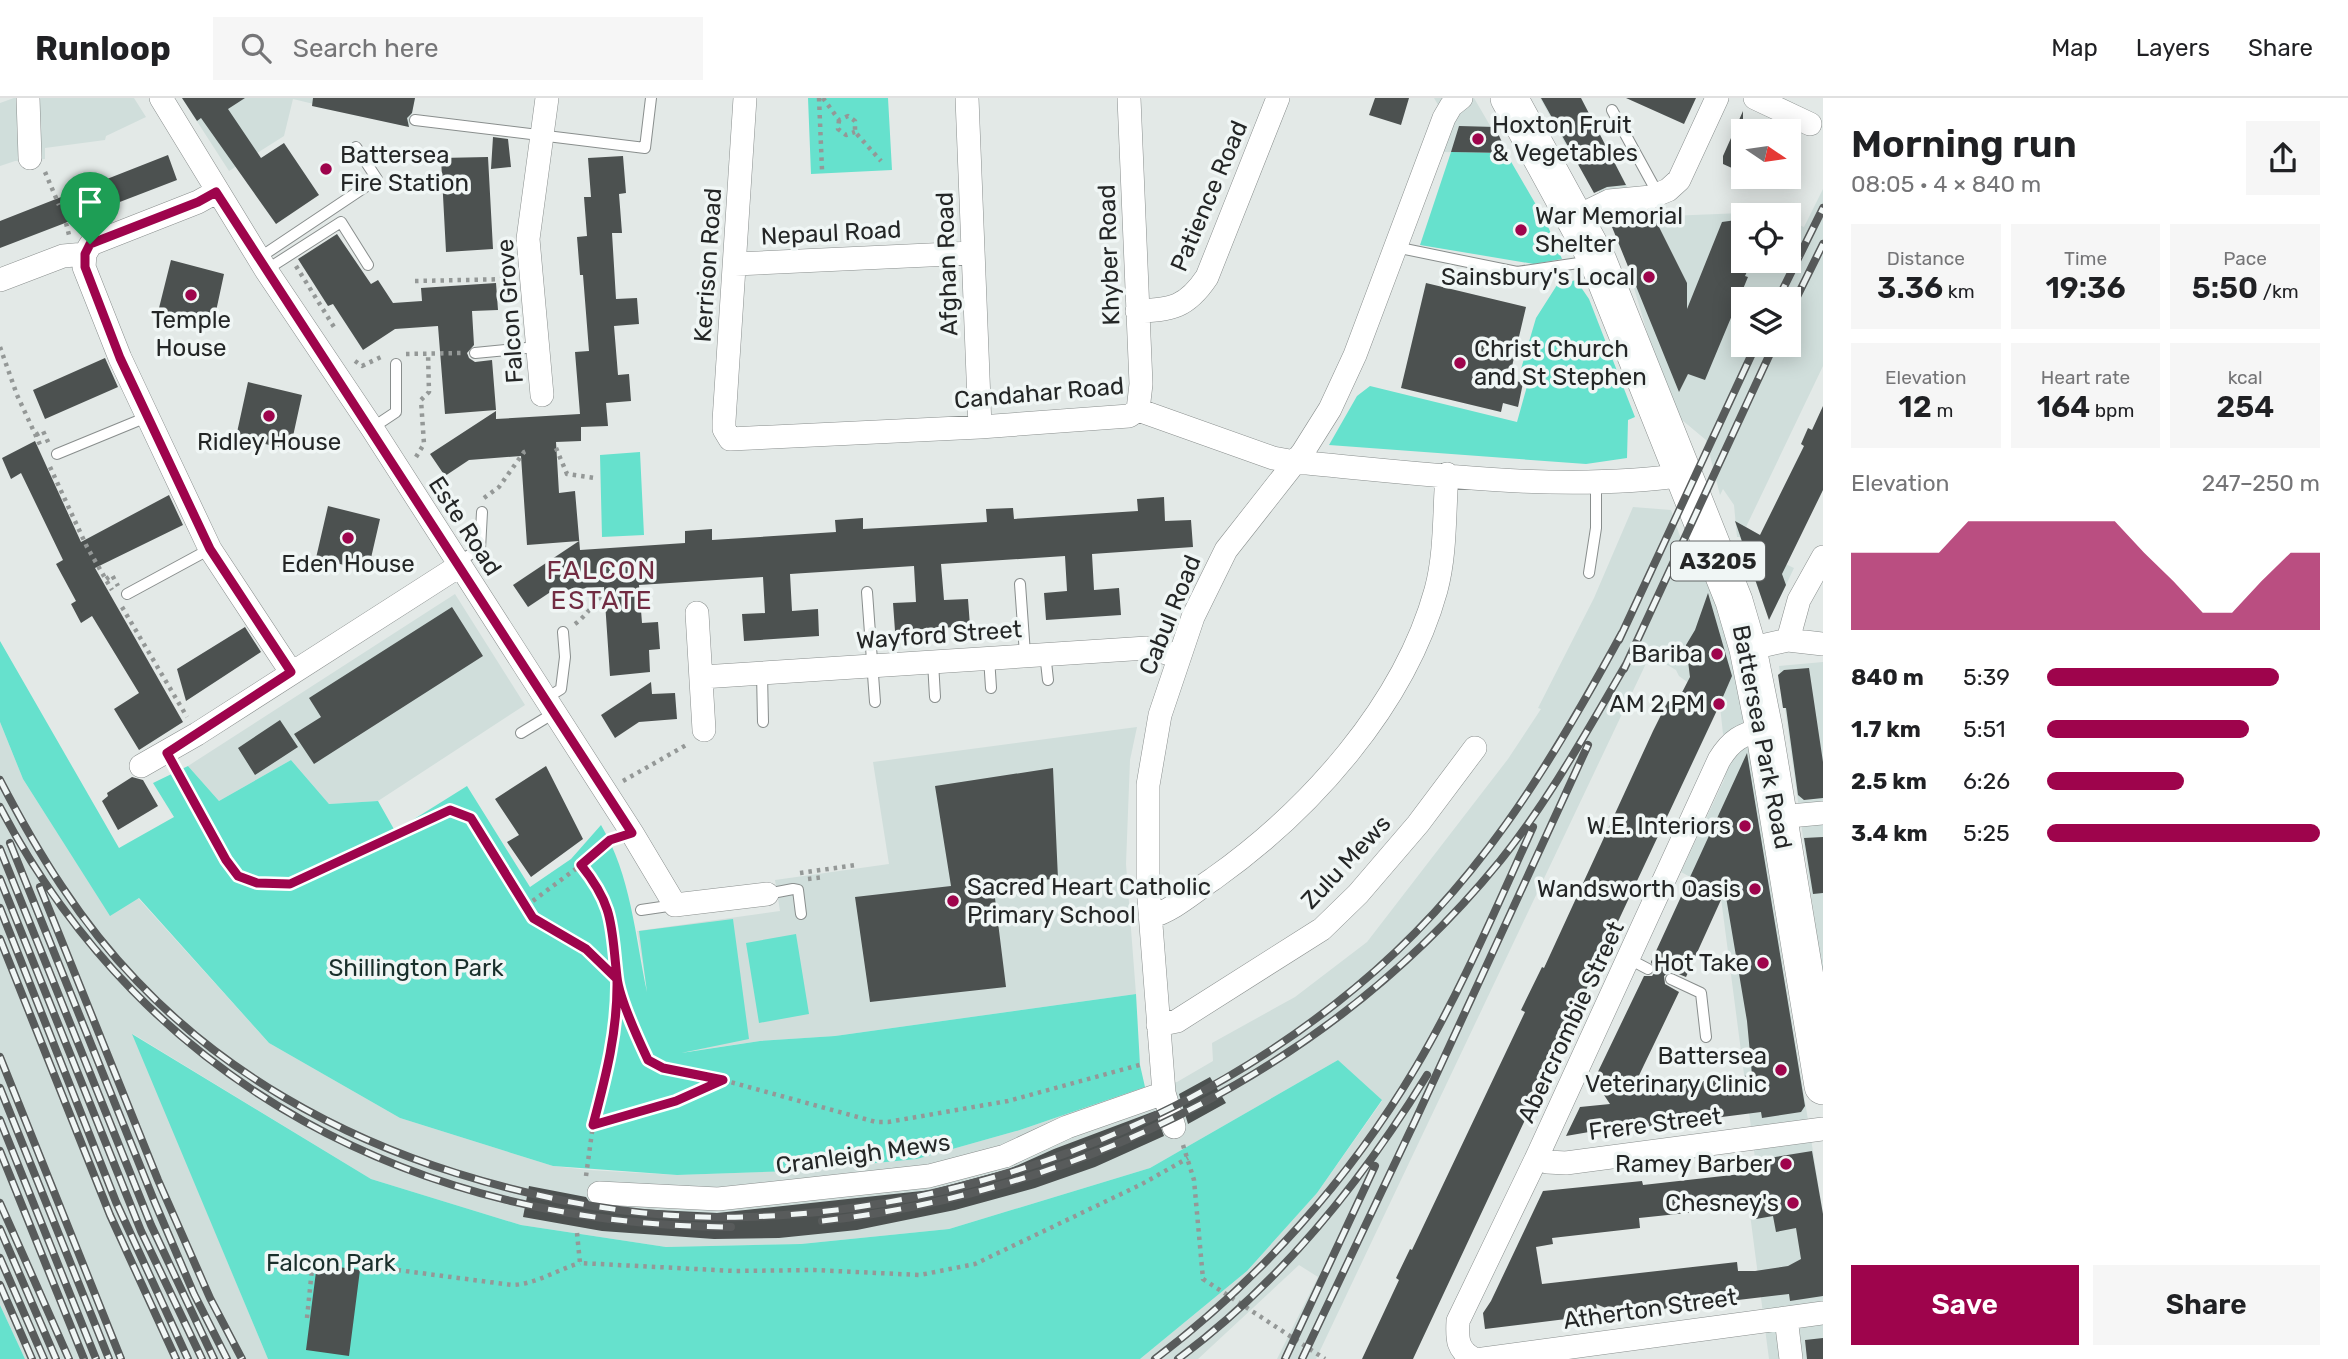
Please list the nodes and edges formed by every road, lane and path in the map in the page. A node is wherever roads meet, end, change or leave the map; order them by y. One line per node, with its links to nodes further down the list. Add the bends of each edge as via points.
1 (29, 98): 21 (street)
2 (161, 98): 24 (street, Este Road)
3 (547, 98): 19 (street, Falcon Grove)
4 (651, 98): 19 (lane, via 645,148)
5 (745, 98): 34 (street, Kerrison Road)
6 (821, 98): 16 (path); 23 (path)
7 (967, 98): 29 (street, Afghan Road)
8 (1129, 98): 39 (street, Khyber Road)
9 (1278, 98): 39 (street, Patience Road, via 1207,277 1196,294 1175,307)
10 (1461, 98): 28 (street, Cabul Road, via 1444,118)
11 (1509, 98): 27 (highway, Battersea Park Road / A3205)
12 (1717, 98): 25 (street, via 1679,180)
13 (1755, 98): 17 (street)
14 (1612, 110): 25 (lane)
15 (415, 120): 19 (lane)
16 (839, 120): 18 (path, via 838,129 846,135); 18 (path, via 848,116 855,121)
17 (1811, 124)
18 (855, 132): 22 (path)
19 (541, 136): 36 (street, Falcon Grove, via 528,239)
20 (356, 147): 33 (lane, via 377,179)
21 (30, 158): 26 (path, via 42,166)
22 (881, 161)
23 (822, 170)
24 (216, 192): 30 (street, via 90,244); 33 (street, Este Road)
25 (1658, 194): 27 (street, via 1609,201)
26 (59, 205)
27 (1576, 217): 32 (highway, Battersea Park Road / A3205)
28 (1395, 247): 32 (lane, via 1517,272); 58 (street, Cabul Road, via 1330,409)
29 (972, 253): 34 (street, Nepaul Road); 50 (street, Afghan Road)
30 (85, 254): 37 (street, via 63,256); 49 (street, via 85,267)
31 (289, 254): 33 (lane); 35 (lane, via 341,222); 40 (path)
32 (1598, 261): 60 (highway, Battersea Park Road / A3205)
33 (262, 264): 51 (street, Este Road)
34 (735, 264): 53 (street, Kerrison Road, via 724,421)
35 (368, 265)
36 (532, 279): 38 (path); 42 (street, Falcon Grove)
37 (0, 280)
38 (415, 281)
39 (1138, 311): 48 (street, Khyber Road)
40 (335, 330)
41 (0, 347): 52 (path)
42 (537, 347): 44 (lane); 47 (street, Falcon Grove)
43 (349, 352): 45 (path, via 362,366)
44 (475, 353): 46 (path)
45 (386, 354)
46 (397, 359): 51 (lane, via 396,412)
47 (542, 395)
48 (1138, 410): 50 (street, Candahar Road, via 1129,416); 58 (street, Candahar Road)
49 (147, 417): 57 (lane); 65 (street)
50 (981, 427): 53 (street, Candahar Road, via 739,440)
51 (372, 428): 67 (street, Este Road)
52 (35, 435): 54 (path, via 43,431); 69 (path)
53 (727, 436)
54 (46, 437)
55 (556, 448): 61 (path, via 566,474)
56 (529, 450): 63 (path, via 499,487)
57 (57, 454)
58 (1295, 462): 59 (street, Candahar Road); 81 (street, Cabul Road, via 1226,550)
59 (1447, 474): 62 (street, Candahar Road); 113 (street, via 1435,593 1390,693 1328,779 1279,825 1172,908)
60 (1684, 475): 62 (street, Candahar Road); 79 (highway, Battersea Park Road / A3205)
61 (595, 478)
62 (1597, 482): 68 (lane)
63 (482, 499)
64 (482, 512): 67 (lane, via 480,549)
65 (210, 549): 74 (lane); 85 (street)
66 (1823, 557): 77 (street, via 1799,600)
67 (458, 564): 85 (street); 92 (street, Este Road)
68 (1589, 573)
69 (105, 579): 70 (path, via 112,575); 93 (path)
70 (114, 579)
71 (1020, 584): 80 (lane)
72 (867, 592): 84 (lane)
73 (604, 593): 76 (path, via 584,617)
74 (127, 594)
75 (697, 613): 87 (street)
76 (563, 632): 92 (lane, via 561,689)
77 (1788, 640): 78 (street); 79 (street)
78 (1823, 644)
79 (1748, 649): 95 (highway, Battersea Park Road / A3205)
80 (1035, 654): 81 (street, Wayford Street, via 1147,648); 82 (street, Wayford Street); 88 (lane)
81 (1179, 656): 113 (street, Cabul Road, via 1160,716 1148,785)
82 (989, 657): 83 (street, Wayford Street); 89 (lane)
83 (933, 662): 84 (street, Wayford Street); 90 (lane)
84 (872, 666): 86 (street, Wayford Street); 91 (lane)
85 (291, 672): 99 (street)
86 (762, 673): 87 (street, Wayford Street); 94 (lane)
87 (702, 677): 96 (street)
88 (1048, 680)
89 (991, 688)
90 (935, 696)
91 (875, 702)
92 (550, 706): 97 (lane); 104 (street, Este Road)
93 (186, 716)
94 (763, 722)
95 (1764, 729): 103 (highway, Battersea Park Road / A3205); 126 (street, Abercrombie Street, via 1742,734 1719,760 1638,964)
96 (704, 730): 101 (path, via 695,740)
97 (521, 733)
98 (1475, 748): 117 (street, Zulu Mews, via 1409,834 1322,929 1177,1021)
99 (167, 753): 100 (street); 110 (path, via 238,876 257,883 290,884 450,810 471,818)
100 (141, 766)
101 (614, 786)
102 (1823, 813): 103 (street)
103 (1779, 817): 116 (highway, Battersea Park Road / A3205)
104 (632, 833): 105 (path, via 610,840); 109 (street, Este Road)
105 (581, 865): 110 (path); 114 (path, via 607,904)
106 (856, 865): 107 (path)
107 (796, 873)
108 (767, 894): 109 (street); 112 (lane, via 798,890)
109 (676, 905): 111 (lane)
110 (526, 906): 114 (path, via 533,918 586,949)
111 (641, 910)
112 (801, 914)
113 (1150, 917): 117 (street, Cabul Road)
114 (617, 979): 120 (path, via 648,1060 663,1068); 123 (path, via 612,1052)
115 (1671, 979): 118 (lane, via 1701,993)
116 (1815, 987): 121 (highway, Battersea Park Road / A3205)
117 (1158, 1025): 119 (street, Cabul Road)
118 (1706, 1037)
119 (1161, 1060): 120 (path, via 1009,1101 888,1122); 122 (street, Cabul Road)
120 (723, 1080): 123 (path, via 676,1101)
121 (1823, 1086)
122 (1164, 1093): 124 (street, Cabul Road); 128 (street, Cranleigh Mews, via 1067,1127 1005,1156 929,1176 718,1199)
123 (593, 1125): 128 (path)
124 (1174, 1127): 127 (path)
125 (1823, 1129): 126 (street, Frere Street, via 1566,1163)
126 (1537, 1157): 134 (street, Abercrombie Street, via 1458,1321 1457,1340)
127 (1188, 1158): 130 (path, via 975,1264 920,1275); 135 (path, via 1203,1279)
128 (592, 1188)
129 (577, 1233): 130 (path)
130 (580, 1263): 132 (path, via 528,1284 512,1285 313,1259)
131 (1823, 1313): 133 (street, Atherton Street)
132 (307, 1318)
133 (1786, 1318): 134 (street, Atherton Street); 136 (street)
134 (1472, 1358)
135 (1325, 1359)
136 (1791, 1359)

